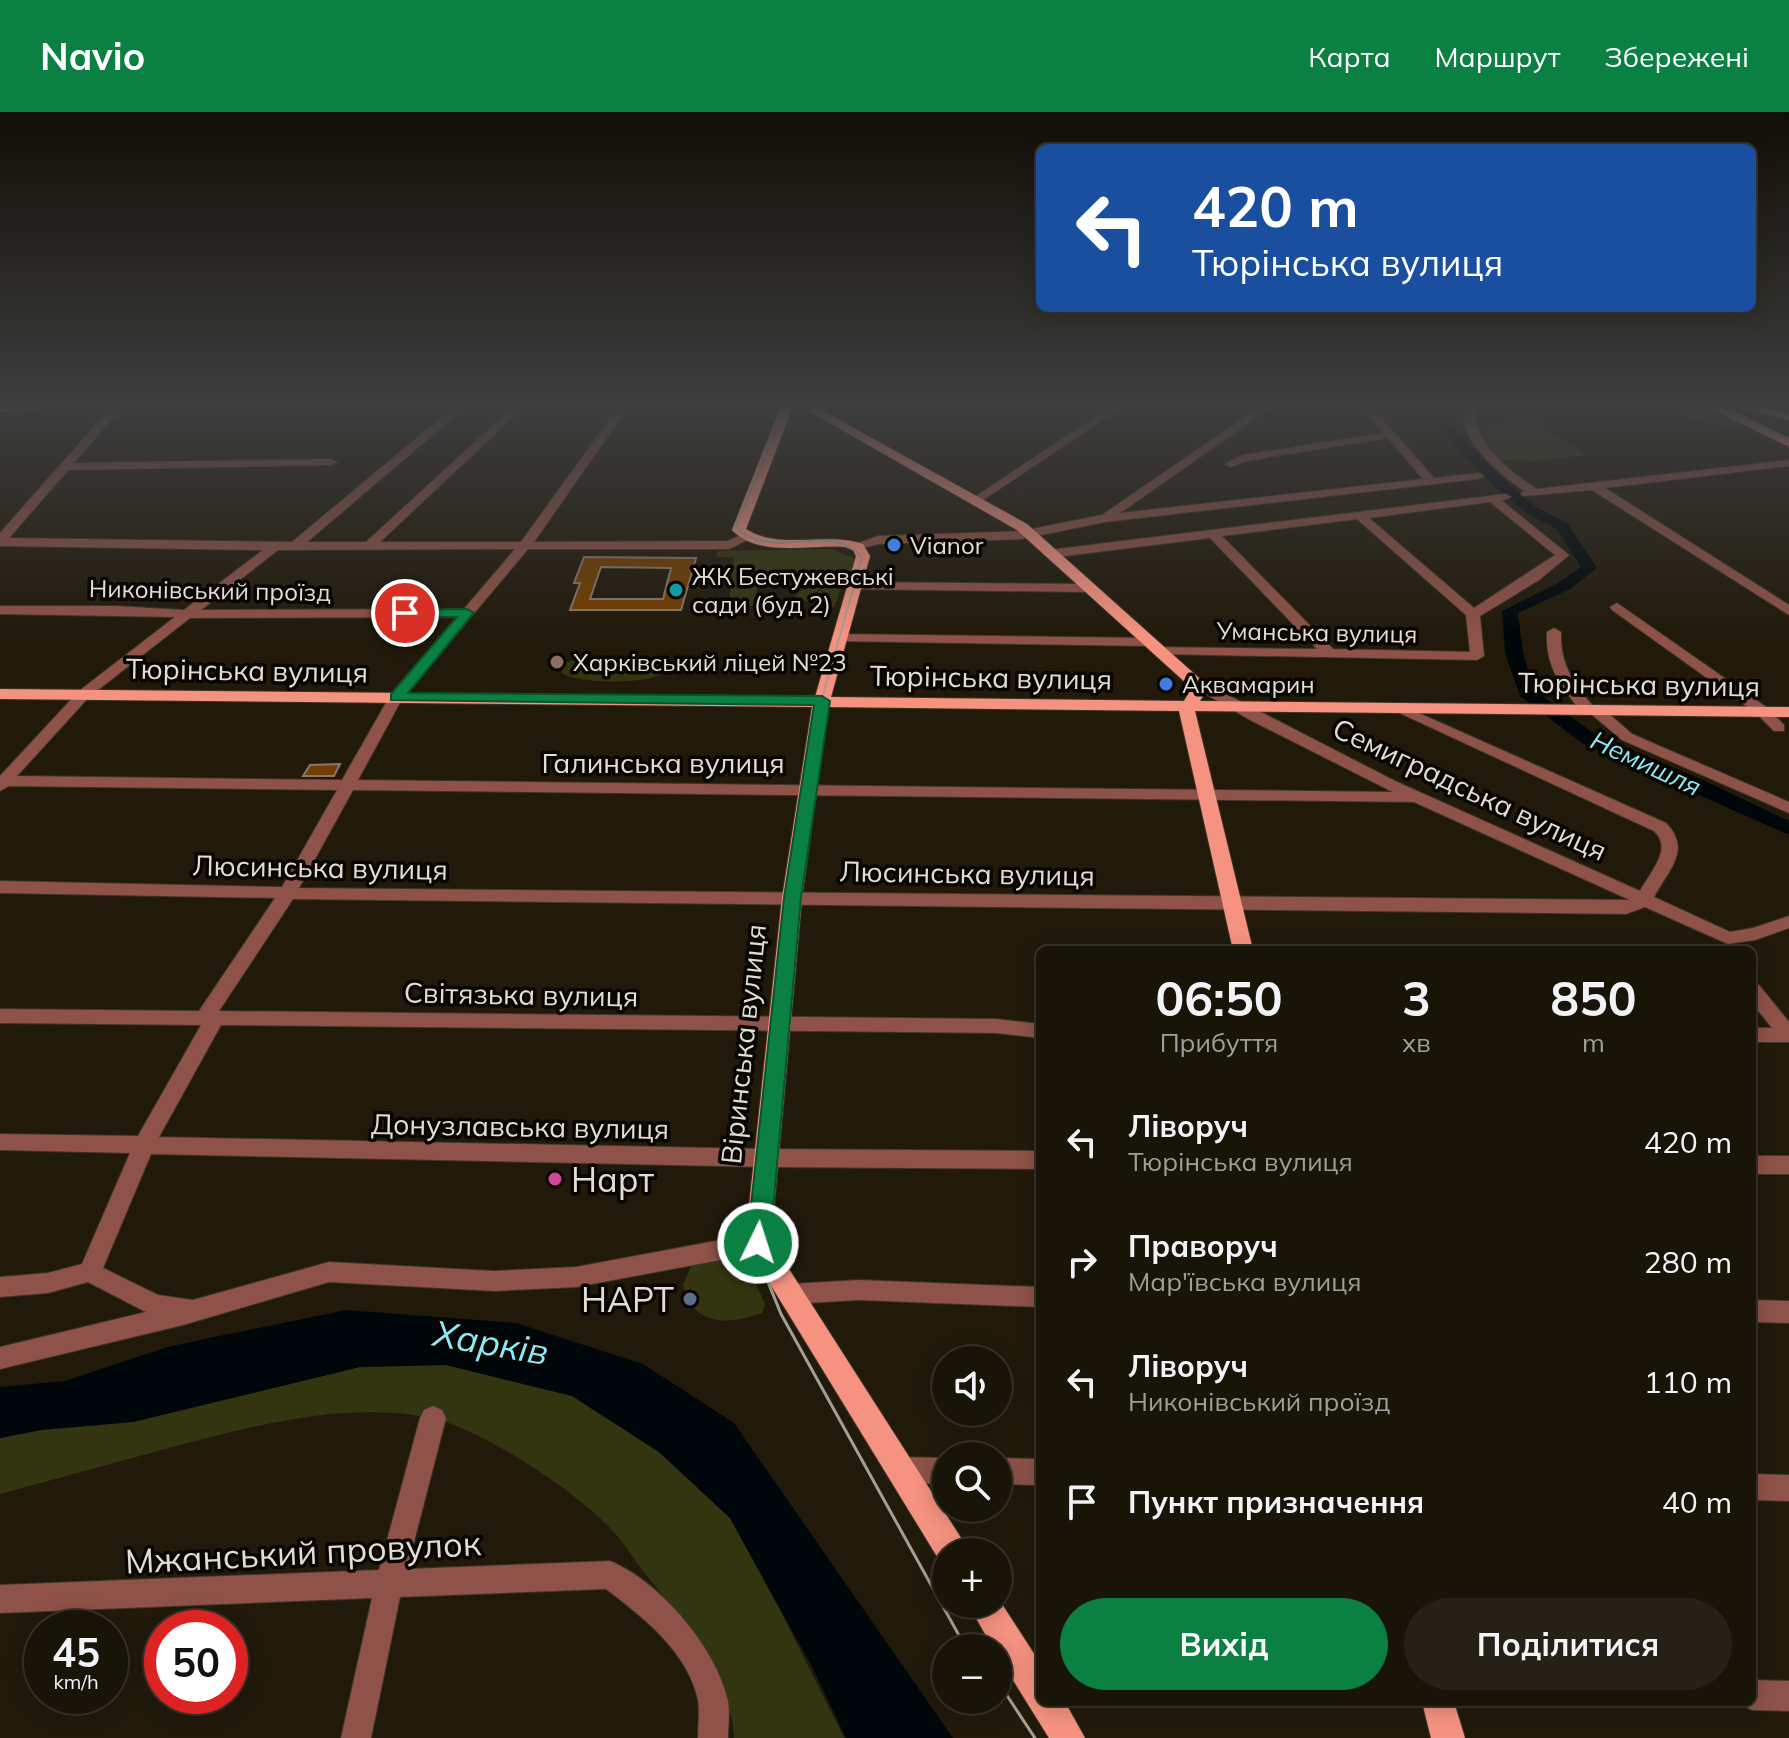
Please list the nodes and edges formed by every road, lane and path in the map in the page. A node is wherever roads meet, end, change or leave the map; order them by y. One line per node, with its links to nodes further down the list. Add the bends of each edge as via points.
1 (52, 482): 21 (street)
2 (371, 482): 25 (street)
3 (438, 482): 23 (street)
4 (570, 482): 24 (street)
5 (756, 482): 20 (main road, via 738,526)
6 (943, 482): 14 (main road, Семиградська вулиця)
7 (1004, 482): 14 (street)
8 (1158, 482): 17 (street)
9 (1423, 482): 13 (street)
10 (1516, 482): 12 (street, via 1531,494)
11 (1629, 482): 12 (street)
12 (1594, 486): 34 (street)
13 (1350, 490): 15 (street); 17 (street)
14 (976, 500): 18 (main road, Семиградська вулиця)
15 (1381, 512): 16 (street); 37 (street, via 1499,498 1563,555)
16 (1359, 515): 19 (street); 37 (street)
17 (1105, 518): 18 (street)
18 (1029, 533): 27 (street, via 878,540); 29 (main road, Семиградська вулиця)
19 (1212, 533): 29 (street); 41 (street)
20 (747, 537): 24 (street, via 729,545); 27 (main road)
21 (0, 541): 22 (street)
22 (25, 542): 26 (street); 28 (street)
23 (372, 543): 24 (street); 25 (street)
24 (526, 544): 35 (street)
25 (296, 545): 26 (street)
26 (275, 546): 36 (street)
27 (856, 546): 30 (main road, Віринська вулиця, via 863,557)
28 (0, 549)
29 (1049, 554): 31 (main road, Семиградська вулиця)
30 (855, 586): 31 (street); 39 (main road, Віринська вулиця)
31 (1087, 588): 40 (main road, Семиградська вулиця)
32 (1617, 607): 51 (street)
33 (0, 610): 36 (street, Никонівський проїзд)
34 (1789, 611)
35 (467, 613): 36 (street, Никонівський проїзд); 45 (street)
36 (188, 614): 44 (street)
37 (1473, 614): 41 (street, Уманська вулиця, via 1477,656)
38 (1554, 632): 50 (street, via 1552,653)
39 (840, 638): 40 (street, Уманська вулиця); 46 (main road, Віринська вулиця)
40 (1152, 646): 41 (street, Уманська вулиця); 42 (main road, Семиградська вулиця)
41 (1331, 655)
42 (1193, 681): 47 (main road, via 1198,691); 48 (street, Семиградська вулиця)
43 (0, 694): 44 (main road, Тюрінська вулиця)
44 (84, 694): 45 (main road, Тюрінська вулиця); 54 (street)
45 (396, 697): 46 (main road, Тюрінська вулиця); 55 (street)
46 (822, 701): 47 (main road, Тюрінська вулиця); 56 (main road, Віринська вулиця)
47 (1191, 705): 48 (main road, Тюрінська вулиця); 57 (main road, via 1187,711)
48 (1234, 705): 49 (main road, Тюрінська вулиця); 58 (street, Семиградська вулиця)
49 (1398, 709): 50 (main road, Тюрінська вулиця); 63 (street, via 1660,827 1672,848)
50 (1586, 709): 51 (main road, Тюрінська вулиця); 59 (street, via 1627,737)
51 (1761, 710): 52 (main road, Тюрінська вулиця); 53 (street)
52 (1789, 712)
53 (1779, 728)
54 (1, 783): 55 (street, Галинська вулиця)
55 (350, 786): 56 (street, Галинська вулиця); 61 (street)
56 (808, 789): 57 (street, Галинська вулиця); 62 (main road, Віринська вулиця)
57 (1204, 796): 58 (street, Галинська вулиця); 64 (main road)
58 (1421, 797): 63 (street, Семиградська вулиця)
59 (1789, 808)
60 (0, 887): 61 (street, Люсинська вулиця)
61 (287, 894): 62 (street, Люсинська вулиця); 70 (street)
62 (792, 898): 64 (street, Люсинська вулиця); 71 (main road, Віринська вулиця)
63 (1644, 899): 64 (street, Люсинська вулиця, via 1626,908); 66 (street, Семиградська вулиця)
64 (1232, 902): 67 (main road)
65 (1789, 922): 66 (street)
66 (1728, 944)
67 (1242, 946)
68 (1756, 995): 74 (street)
69 (0, 1016): 70 (street, Світязька вулиця)
70 (209, 1018): 71 (street, Світязька вулиця); 76 (street)
71 (779, 1025): 72 (street, Світязька вулиця); 77 (main road, Віринська вулиця)
72 (1036, 1031)
73 (1756, 1035): 74 (street)
74 (1789, 1035)
75 (0, 1142): 76 (street, Донузлавська вулиця)
76 (144, 1145): 77 (street, Донузлавська вулиця); 82 (street)
77 (765, 1158): 78 (street, Донузлавська вулиця); 81 (main road, Віринська вулиця)
78 (1036, 1160)
79 (1756, 1165): 80 (street)
80 (1789, 1165)
81 (758, 1243): 84 (main road); 86 (street, via 576,1277 494,1281 329,1272)
82 (90, 1272): 83 (street); 86 (street, via 155,1305)
83 (0, 1287)
84 (790, 1294): 85 (street, via 859,1290); 91 (main road)
85 (1036, 1297)
86 (193, 1311): 89 (street)
87 (1756, 1311): 88 (street)
88 (1789, 1312)
89 (0, 1358)
90 (433, 1418): 98 (street)
91 (901, 1470): 92 (street); 97 (main road)
92 (932, 1471)
93 (1012, 1471): 94 (street)
94 (1036, 1472)
95 (1756, 1487): 96 (street)
96 (1789, 1488)
97 (943, 1538)
98 (389, 1583): 99 (street, Мжанський провулок); 106 (street); 107 (street, Мжанський провулок, via 610,1575 652,1605 703,1669 713,1702)
99 (0, 1599)
100 (993, 1618): 101 (main road)
101 (1036, 1687)
102 (1756, 1695): 103 (street)
103 (1789, 1696)
104 (1048, 1706): 108 (main road)
105 (1439, 1706): 109 (main road)
106 (356, 1738)
107 (713, 1738)
108 (1068, 1738)
109 (1448, 1738)

